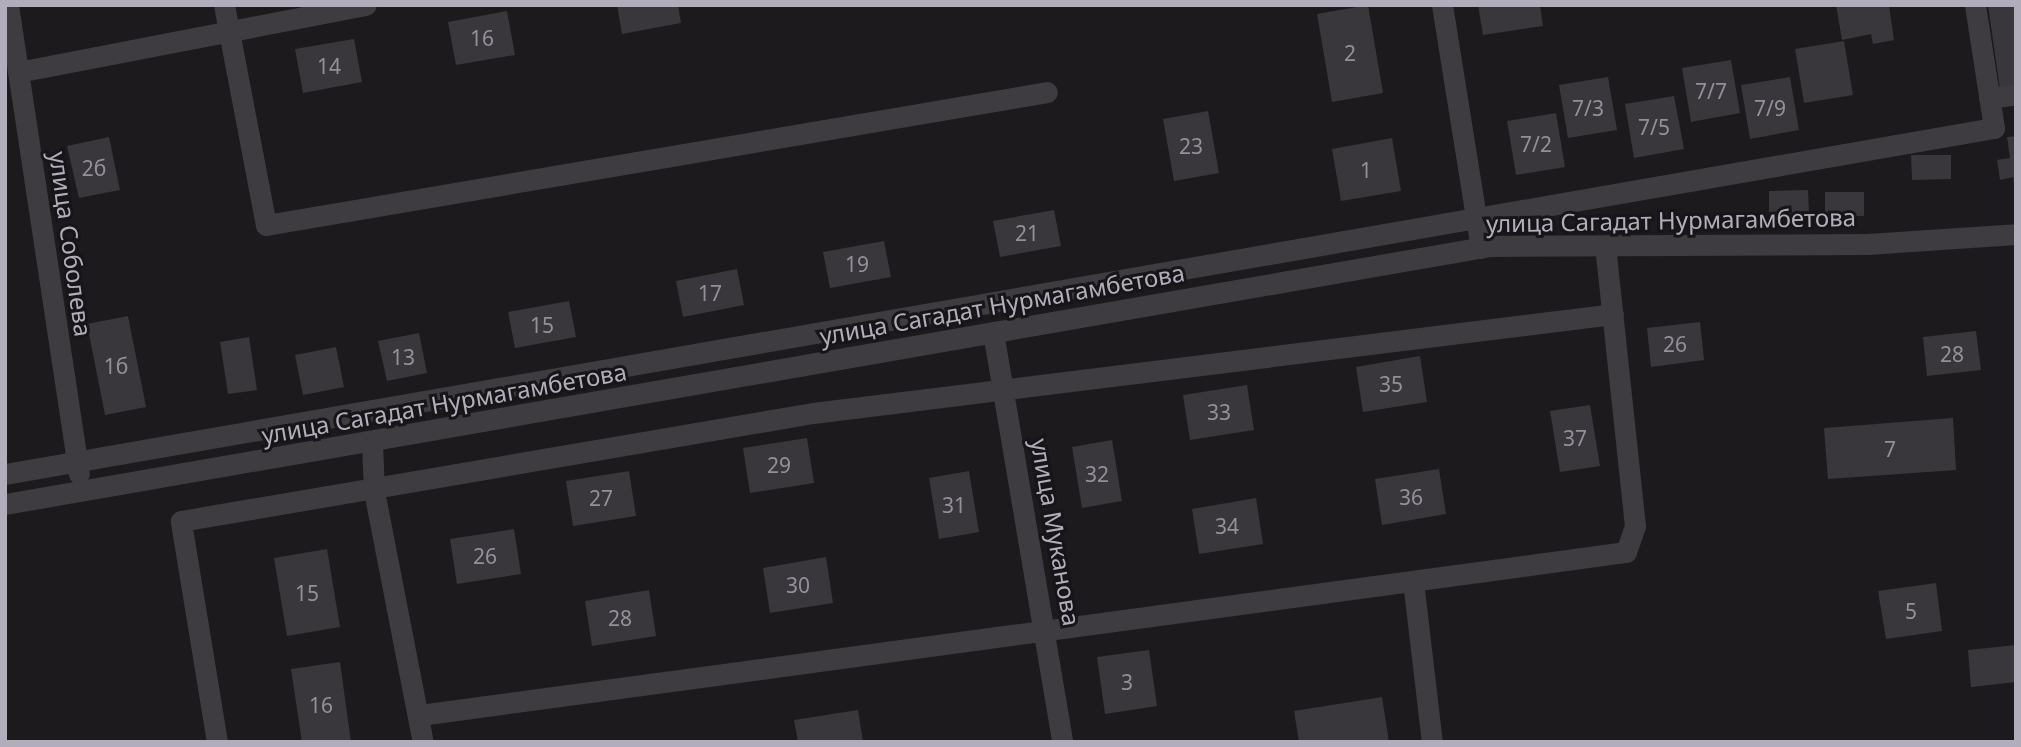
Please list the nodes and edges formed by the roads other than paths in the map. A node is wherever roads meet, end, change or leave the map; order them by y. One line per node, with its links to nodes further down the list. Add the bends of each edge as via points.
1 (8, 5): 7 (street, улица Соболева)
2 (224, 5): 6 (street)
3 (366, 5): 6 (street)
4 (1442, 5): 11 (street)
5 (1975, 5): 10 (street)
6 (229, 30): 7 (street); 8 (street, via 266,225)
7 (18, 72): 19 (street, улица Соболева)
8 (1047, 92)
9 (2016, 94): 10 (street)
10 (1989, 98): 11 (street, via 1994,128)
11 (1476, 215): 14 (street); 19 (street)
12 (2016, 234): 13 (street, улица Сагадат Нурмагамбетова, via 1867,244)
13 (1605, 246): 14 (street, улица Сагадат Нурмагамбетова); 15 (street)
14 (1481, 248): 16 (street, улица Сагадат Нурмагамбетова)
15 (1613, 314): 17 (street); 24 (street, via 1635,526 1626,552)
16 (993, 332): 17 (street, улица Муканова); 18 (street, улица Сагадат Нурмагамбетова)
17 (1003, 388): 21 (street, via 813,412); 25 (street, улица Муканова)
18 (372, 443): 21 (street); 22 (street, улица Сагадат Нурмагамбетова)
19 (77, 462): 20 (street); 22 (street, улица Соболева)
20 (5, 474)
21 (374, 491): 26 (street); 27 (street, via 181,521)
22 (82, 492): 23 (street, улица Сагадат Нурмагамбетова)
23 (5, 504)
24 (1413, 581): 25 (street); 30 (street)
25 (1046, 627): 26 (street); 29 (street, улица Муканова)
26 (420, 715): 28 (street)
27 (218, 742)
28 (423, 742)
29 (1062, 742)
30 (1432, 742)

